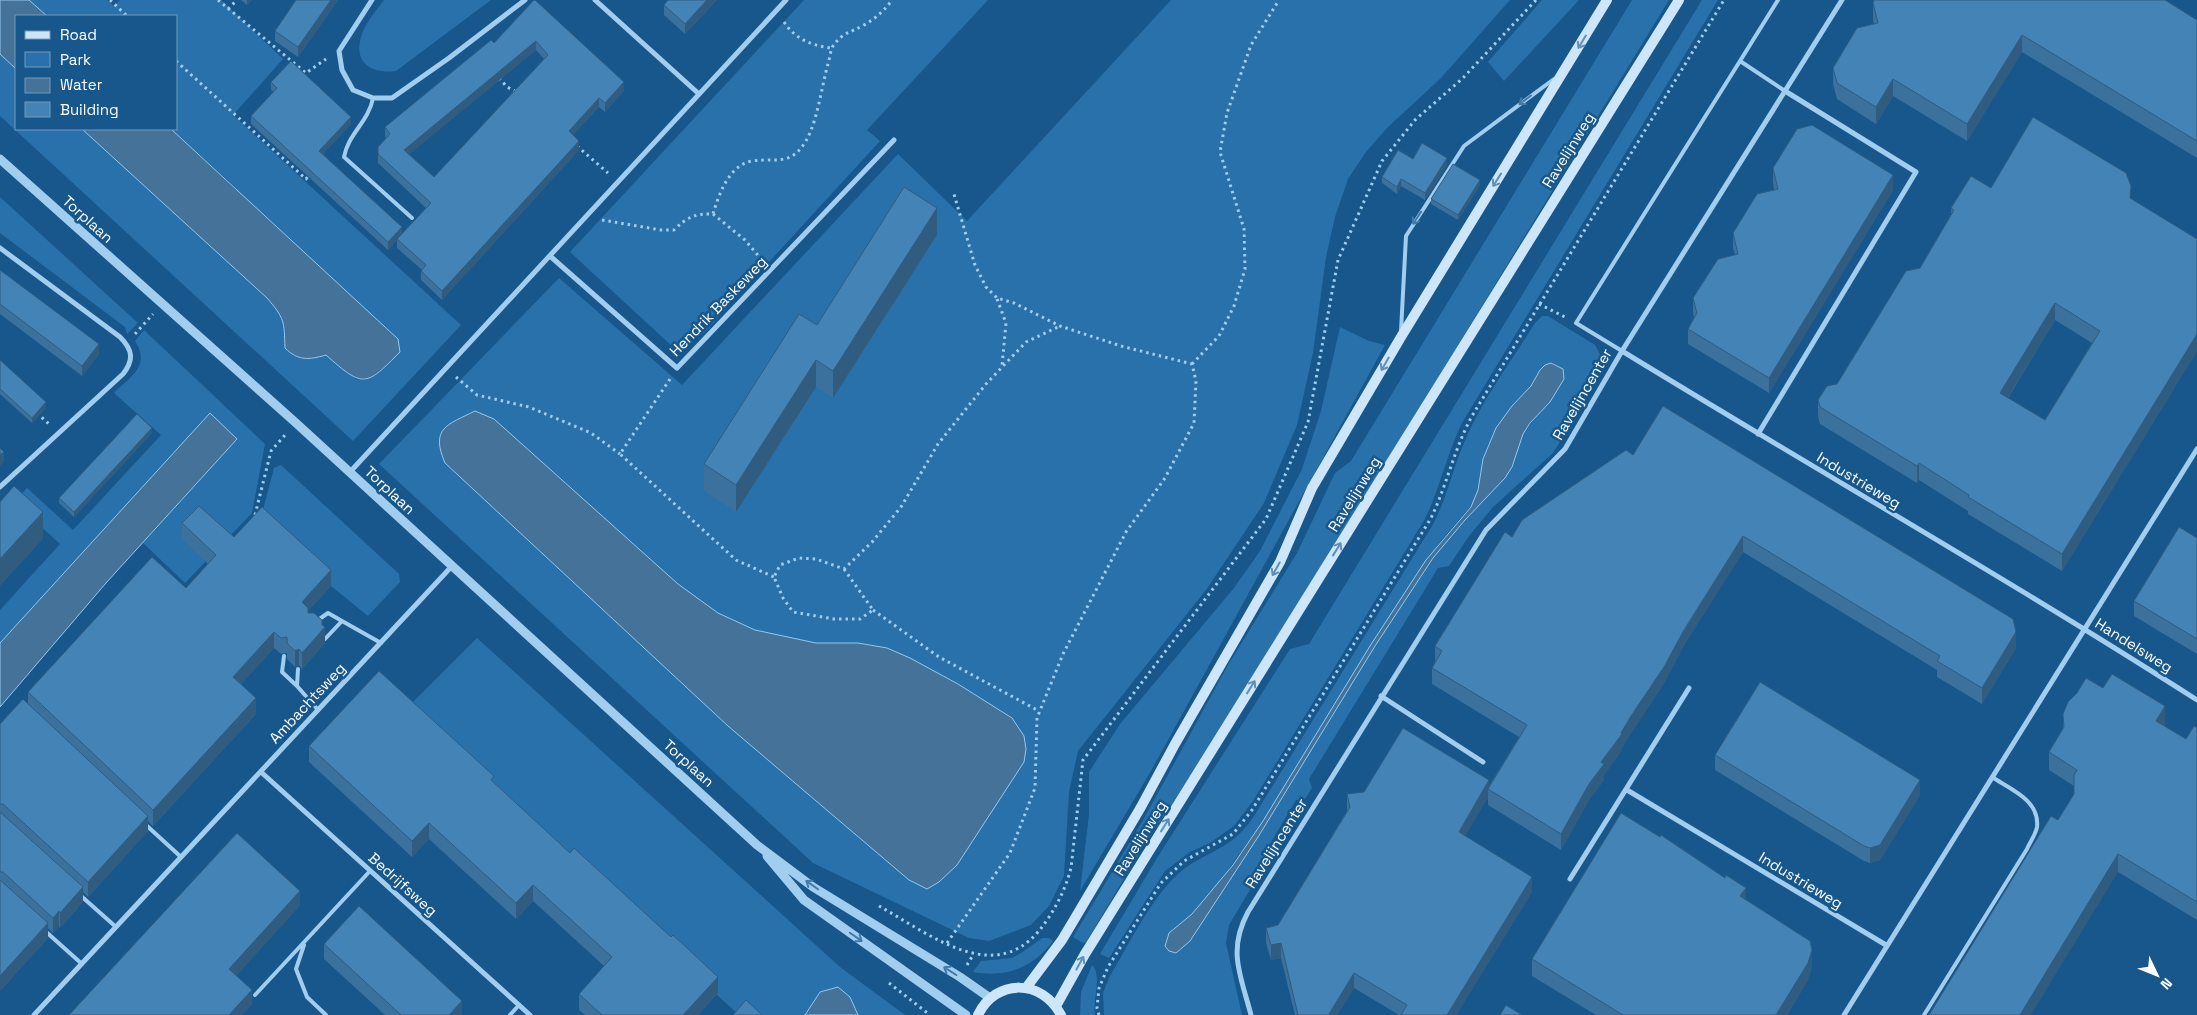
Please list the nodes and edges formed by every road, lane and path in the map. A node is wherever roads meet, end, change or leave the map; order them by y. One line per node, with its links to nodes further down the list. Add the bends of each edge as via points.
1 (110, 0): 18 (path)
2 (218, 0): 16 (path)
3 (237, 0): 16 (path)
4 (372, 0): 20 (street)
5 (525, 0): 28 (street, via 392,98)
6 (595, 0): 27 (street)
7 (786, 0): 17 (street)
8 (892, 0): 19 (path, via 885,10 864,26 842,34)
9 (1279, 0): 49 (path, via 1251,45 1227,113 1220,152 1244,229 1245,269 1234,306 1218,336)
10 (1536, 0): 94 (path, via 1463,78 1415,120 1382,161 1338,260 1308,422 1266,519 1083,760 1067,885 1042,928 1008,954)
11 (1607, 0): 23 (main road, Ravelijnweg, one-way to 23)
12 (1679, 0): 100 (main road, Ravelijnweg, one-way to 12, via 1090,945)
13 (1724, 0): 43 (path)
14 (1778, 0): 21 (lane)
15 (1842, 0): 25 (street, Ravelijncenter)
16 (228, 9): 20 (path, via 306,73)
17 (776, 11): 19 (path, via 792,34 810,44); 27 (street)
18 (127, 15)
19 (832, 48): 35 (path, via 809,135 802,148 791,158 750,161 743,166 726,179)
20 (339, 51): 28 (street, via 342,70 353,90)
21 (1740, 61): 25 (lane); 44 (lane)
22 (178, 63): 32 (path, via 306,178)
23 (1564, 71): 46 (main road, Ravelijnweg, one-way to 46); 46 (lane, one-way to 46, via 1464,146 1406,236)
24 (494, 72): 26 (path, via 507,87)
25 (1786, 91): 48 (street, Ravelijncenter); 56 (street, via 1916,172)
26 (521, 94)
27 (699, 94): 33 (street)
28 (373, 98): 36 (lane, via 371,109 346,145 344,157)
29 (894, 140): 52 (street, Hendrik Baskeweg)
30 (574, 142): 33 (path)
31 (0, 159): 42 (street, Torplaan)
32 (311, 173)
33 (618, 182): 37 (street)
34 (953, 191): 41 (path, via 975,265 986,287)
35 (713, 214): 37 (path, via 690,216 674,230); 38 (path)
36 (412, 218)
37 (585, 218): 40 (street)
38 (749, 246)
39 (0, 248): 47 (street)
40 (550, 256): 51 (street); 52 (street, Hendrik Baskeweg)
41 (997, 298): 45 (path); 50 (path, via 1006,323)
42 (162, 303): 47 (path); 54 (street, Torplaan)
43 (1539, 304): 44 (path); 107 (path, via 1460,437 1443,490 1420,537 1252,810 1233,834 1184,861 1161,884 1108,967 1099,988)
44 (1576, 323): 48 (lane)
45 (1060, 326): 49 (path); 50 (path, via 1026,342)
46 (1401, 336): 96 (main road, Ravelijnweg, one-way to 96, via 1312,488 1280,562 1142,807 1062,940)
47 (127, 344): 55 (street, via 132,355 130,365)
48 (1622, 351): 56 (street, Industrieweg); 75 (street, Ravelijncenter, via 1565,449 1486,530)
49 (1192, 364): 78 (path, via 1196,381 1194,423 1165,478 1126,532 1063,654)
50 (1002, 367): 63 (path, via 938,444 901,507)
51 (447, 368): 58 (path, via 477,395 530,407 591,433); 59 (street)
52 (677, 368): 58 (path)
53 (29, 406): 55 (path)
54 (296, 423): 59 (street, Torplaan); 61 (path, via 271,451 256,514)
55 (59, 433): 60 (street)
56 (1758, 434): 68 (street, Industrieweg)
57 (2197, 449): 68 (street)
58 (620, 454): 64 (path, via 736,560)
59 (350, 472): 62 (street, Torplaan)
60 (0, 487)
61 (250, 521)
62 (452, 566): 70 (street, Ambachtsweg); 84 (street, Torplaan)
63 (844, 569): 64 (path, via 799,558 780,565); 65 (path)
64 (774, 577): 65 (path, via 793,612 834,619 860,619)
65 (873, 610): 78 (path, via 939,657)
66 (342, 621): 67 (lane, via 328,614); 69 (lane); 70 (lane)
67 (316, 622)
68 (2084, 628): 76 (street, Handelsweg); 81 (street)
69 (325, 639)
70 (381, 643): 77 (street, Ambachtsweg)
71 (284, 656): 73 (lane, via 282,672)
72 (298, 669): 73 (lane)
73 (297, 686): 77 (lane)
74 (1689, 688): 82 (street)
75 (1381, 696): 79 (street); 108 (street, Ravelijncenter, via 1241,924 1236,938 1236,959)
76 (2197, 700)
77 (318, 710): 80 (street, Ambachtsweg)
78 (1040, 711): 92 (path, via 1037,718 1035,788 1010,853)
79 (1483, 762)
80 (261, 772): 85 (street, Ambachtsweg); 86 (street, Bedrijfsweg)
81 (1992, 777): 93 (street); 110 (lane, via 2022,796 2034,808 2037,827 2028,848)
82 (1627, 790): 87 (street); 93 (street, Industrieweg)
83 (145, 824): 85 (lane)
84 (758, 845): 98 (street, Torplaan, one-way to 84, via 813,887); 105 (street, Torplaan, one-way to 105, via 804,900)
85 (181, 857): 90 (street, Ambachtsweg)
86 (370, 871): 91 (lane); 99 (street, Bedrijfsweg)
87 (1570, 879)
88 (72, 888): 90 (lane)
89 (41, 927): 95 (lane)
90 (116, 927): 95 (street, Ambachtsweg)
91 (305, 943): 97 (lane); 102 (lane, via 296,969 307,997)
92 (947, 943)
93 (1886, 945): 109 (street)
94 (974, 955)
95 (82, 964): 101 (street, Ambachtsweg)
96 (1026, 988): 98 (main road, via 1001,991); 100 (main road, via 1048,997)
97 (255, 995)
98 (990, 998): 106 (main road)
99 (519, 1005): 103 (lane); 104 (street, Bedrijfsweg)
100 (1059, 1010)
101 (34, 1015)
102 (326, 1015)
103 (510, 1015)
104 (530, 1015)
105 (966, 1015)
106 (978, 1015)
107 (1099, 1015)
108 (1250, 1015)
109 (1844, 1015)
110 (1924, 1015)

